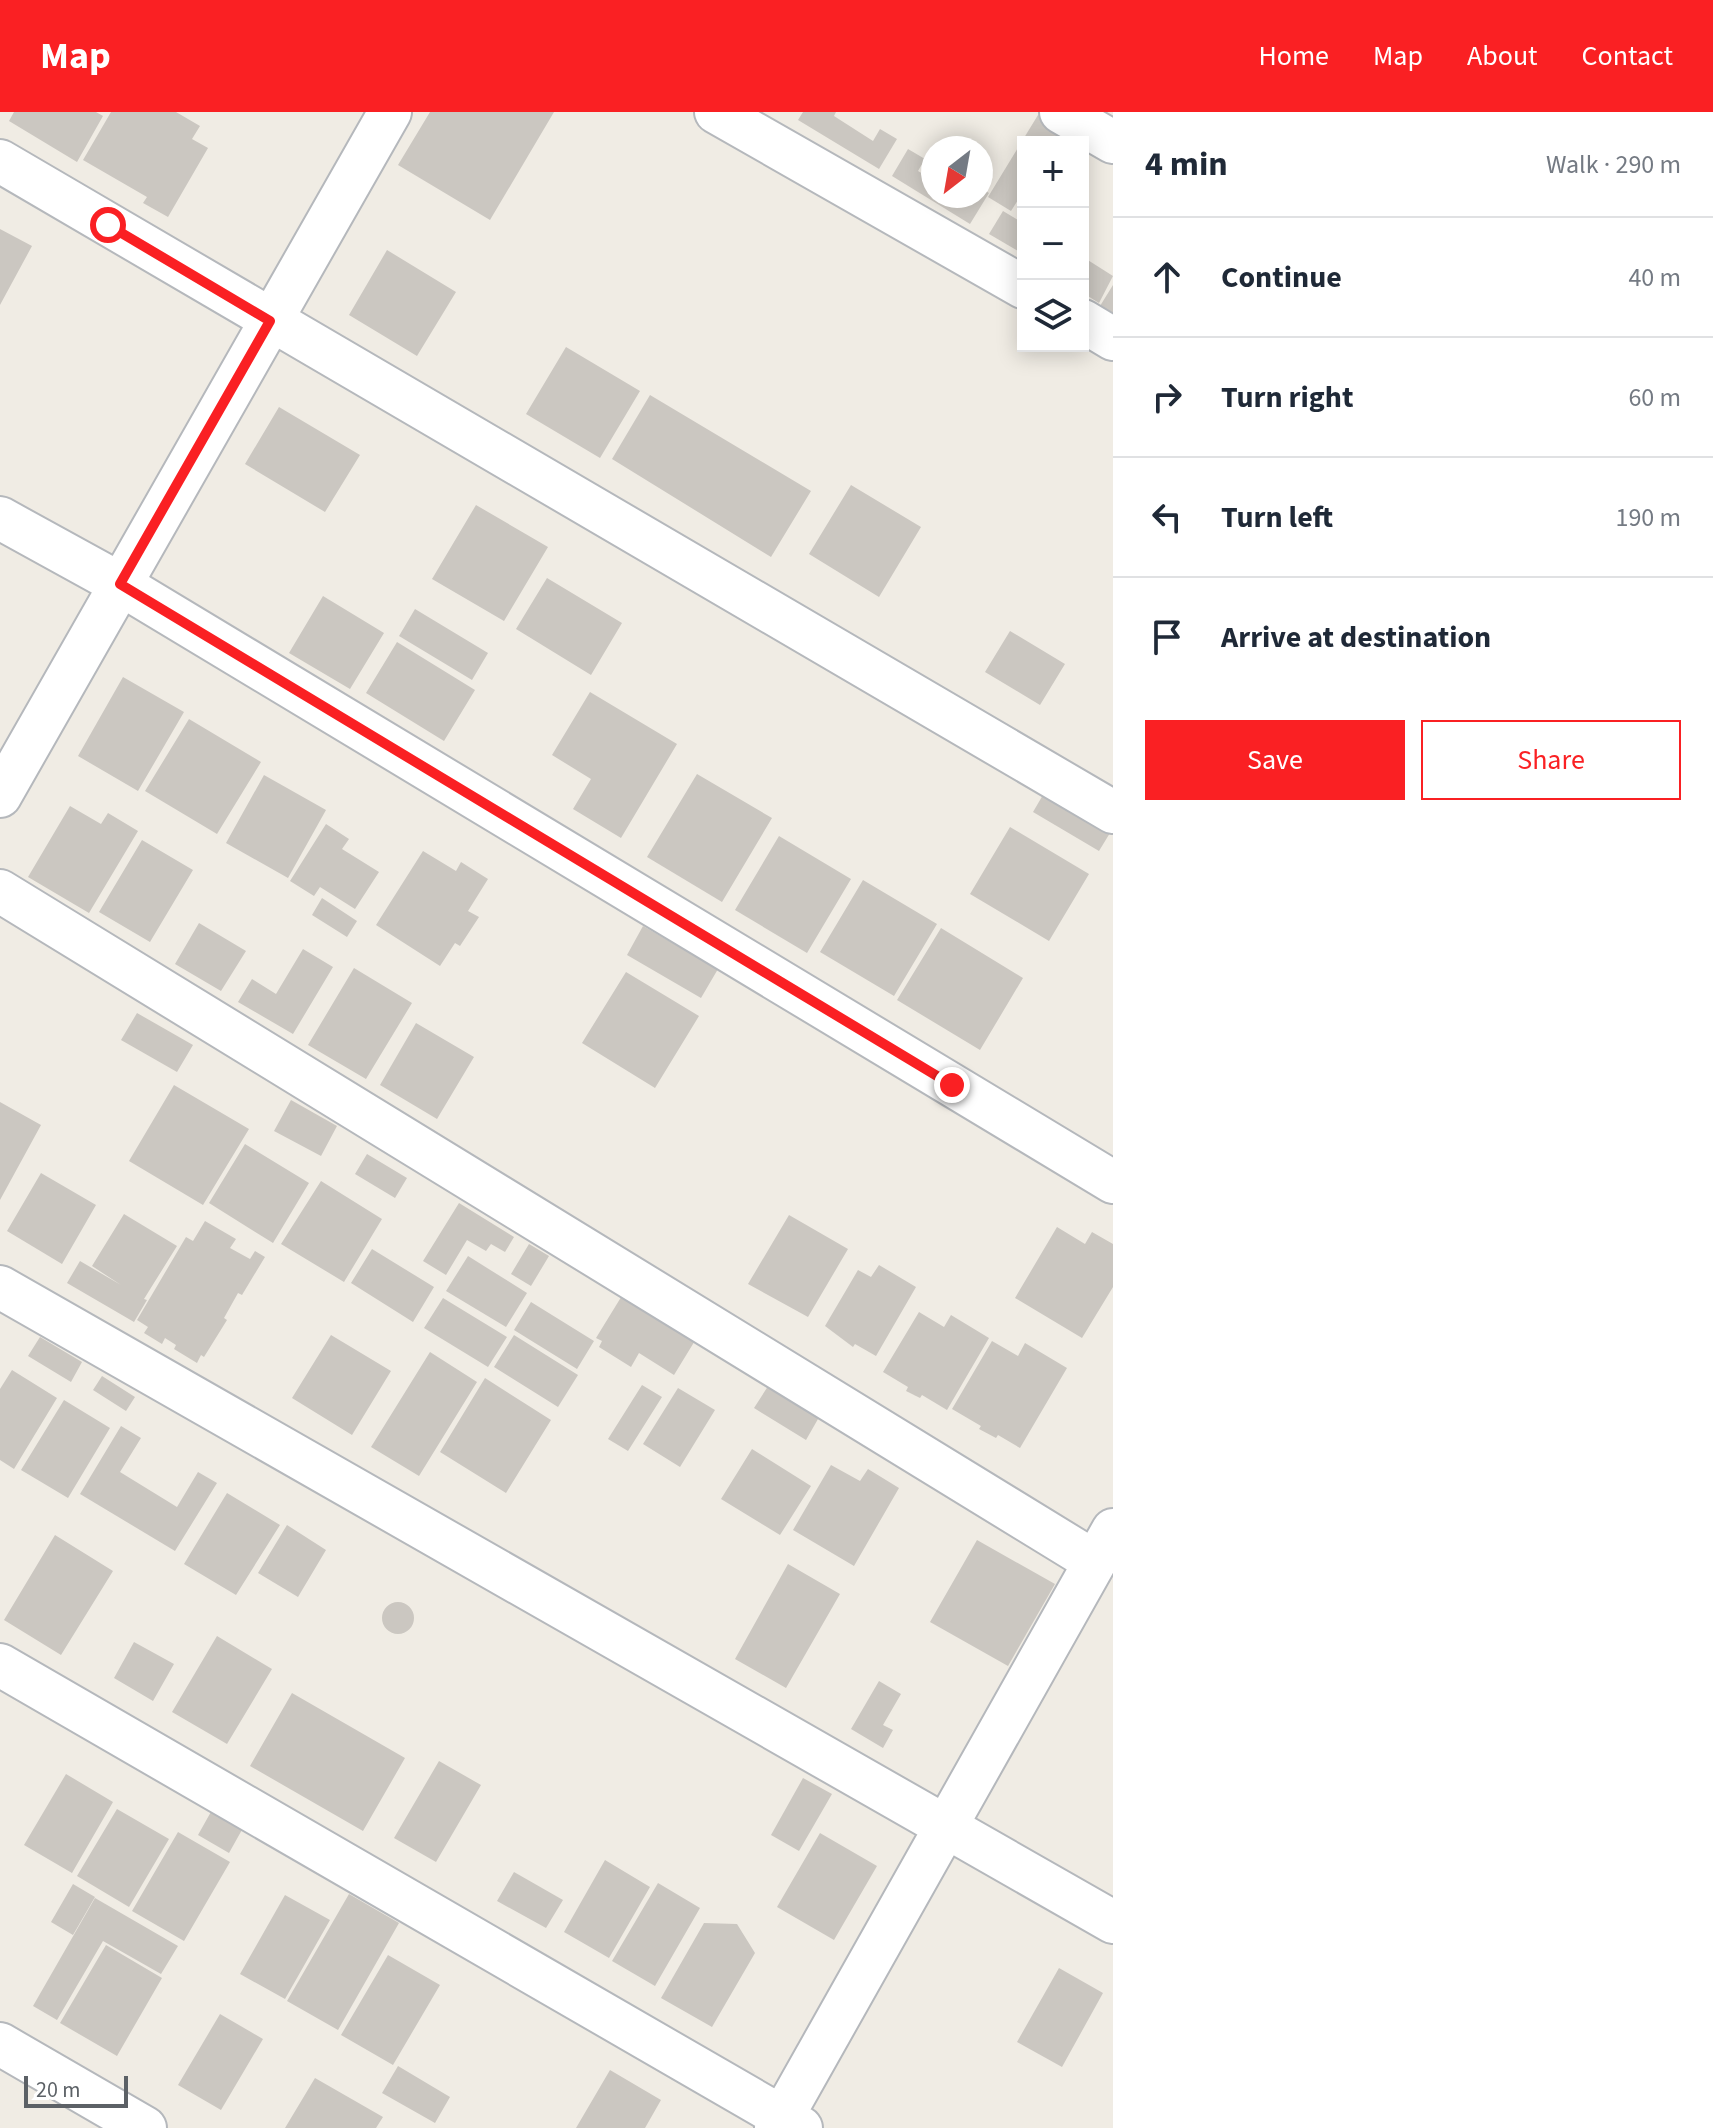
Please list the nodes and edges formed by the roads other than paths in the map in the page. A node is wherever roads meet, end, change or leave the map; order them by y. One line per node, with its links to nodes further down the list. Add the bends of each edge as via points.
1 (390, 112): 7 (street)
2 (716, 112): 6 (street)
3 (1061, 112): 4 (street)
4 (1113, 142)
5 (0, 161): 7 (street)
6 (1017, 284)
7 (270, 321): 11 (street); 13 (street)
8 (1089, 325): 9 (street)
9 (1113, 339)
10 (0, 518): 11 (street)
11 (120, 584): 12 (street); 15 (street)
12 (0, 796)
13 (1113, 812)
14 (0, 891): 17 (street)
15 (1113, 1182)
16 (0, 1287): 19 (street)
17 (1108, 1540): 19 (street)
18 (0, 1665): 22 (street)
19 (945, 1827): 20 (street); 22 (street)
20 (1113, 1922)
21 (0, 2044): 23 (street)
22 (786, 2124)
23 (145, 2128)

